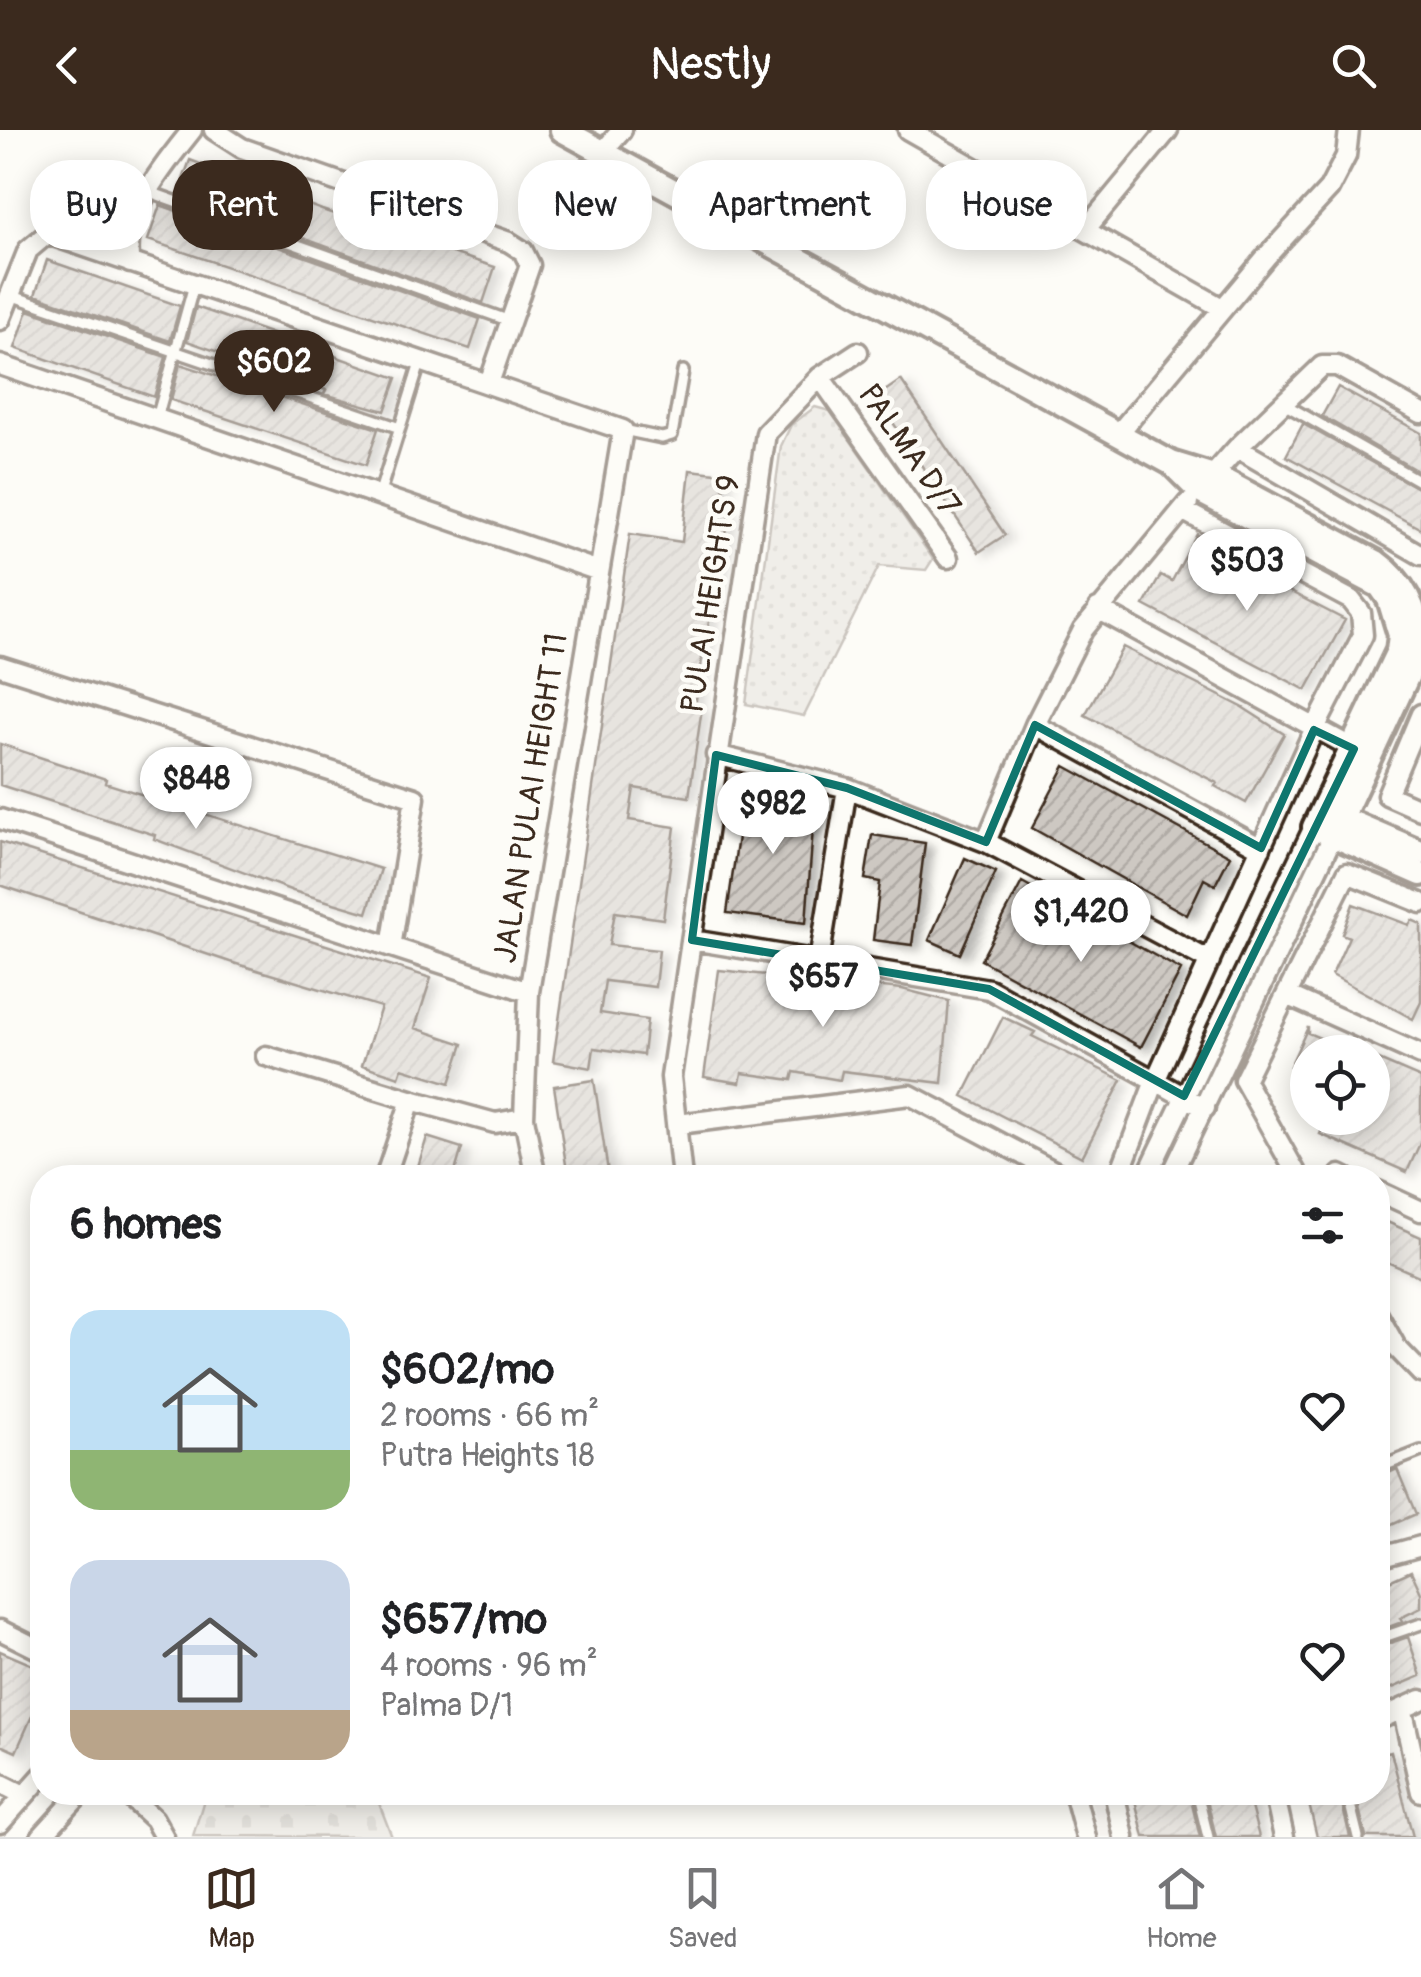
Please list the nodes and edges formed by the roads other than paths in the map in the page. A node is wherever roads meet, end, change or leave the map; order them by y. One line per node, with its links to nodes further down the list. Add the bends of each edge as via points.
1 (192, 130): 10 (street)
2 (214, 130): 20 (street, via 242,148 509,242 530,264)
3 (562, 130): 8 (street)
4 (622, 130): 8 (street)
5 (908, 130): 9 (street)
6 (1168, 130): 12 (street)
7 (1348, 130): 18 (street, via 1346,156 1329,188)
8 (603, 152): 33 (street)
9 (961, 160)
10 (152, 184)
11 (152, 193): 20 (lane)
12 (1087, 229)
13 (1087, 231): 18 (street)
14 (129, 250): 15 (street)
15 (130, 263): 16 (street); 17 (street, via 47,234 28,250)
16 (194, 285): 21 (lane); 23 (street)
17 (10, 296): 19 (street); 21 (lane)
18 (1222, 308): 33 (street)
19 (0, 320)
20 (510, 321): 27 (street)
21 (176, 352): 30 (lane); 31 (lane)
22 (858, 352): 26 (street, PULAI HEIGHTS 9)
23 (421, 360): 27 (street); 31 (lane)
24 (0, 366): 30 (street)
25 (683, 371): 32 (lane, via 672,434)
26 (820, 377): 40 (street, PALMA D/7); 49 (street, PULAI HEIGHTS 9, via 766,433)
27 (489, 382): 32 (street)
28 (1282, 403): 29 (street, via 1313,370 1330,364); 34 (street); 35 (lane)
29 (1421, 413)
30 (157, 418): 37 (street)
31 (400, 428): 37 (lane)
32 (623, 430): 41 (street, JALAN PULAI HEIGHT 11)
33 (1119, 433): 36 (street)
34 (1238, 448): 36 (street); 39 (street)
35 (1421, 482)
36 (1206, 483): 38 (street); 43 (street, via 1399,579); 48 (street, via 1358,572 1389,599 1398,652)
37 (379, 495): 41 (street)
38 (1182, 510): 42 (street); 47 (street, via 1362,612 1363,636)
39 (1421, 556)
40 (948, 558)
41 (599, 571): 63 (street, JALAN PULAI HEIGHT 11)
42 (1098, 609): 46 (street); 47 (street)
43 (1421, 645): 53 (street)
44 (0, 666): 60 (street, via 415,798)
45 (1421, 714): 51 (street, via 1387,796)
46 (1035, 725): 54 (street); 55 (street)
47 (1314, 730): 48 (street); 55 (street)
48 (1354, 749): 53 (street)
49 (716, 755): 50 (street); 59 (street, PULAI HEIGHTS 9)
50 (847, 788): 54 (street); 61 (street)
51 (1421, 810)
52 (0, 819): 60 (street)
53 (1328, 822): 56 (street); 57 (street); 68 (street); 70 (street)
54 (986, 842): 62 (street)
55 (1260, 848): 62 (street)
56 (1421, 852)
57 (1421, 874)
58 (1421, 903): 64 (street, via 1347,872)
59 (692, 940): 61 (street); 72 (street, PULAI HEIGHTS 9, via 670,1077)
60 (390, 946): 63 (street)
61 (819, 960): 67 (street, via 988,989)
62 (1210, 961): 67 (street)
63 (530, 992): 71 (street, JALAN PULAI HEIGHT 11)
64 (1287, 995): 65 (street); 80 (street, via 1244,1080)
65 (1421, 1055)
66 (266, 1056): 69 (street)
67 (1155, 1081): 68 (street); 77 (street)
68 (1184, 1096): 70 (street); 78 (street)
69 (411, 1100): 71 (street, via 495,1123); 73 (street)
70 (1206, 1108): 79 (street)
71 (524, 1118): 74 (street, JALAN PULAI HEIGHT 11)
72 (678, 1124): 75 (street, PULAI HEIGHTS 9); 76 (street, via 910,1094)
73 (388, 1165)
74 (533, 1165)
75 (681, 1165)
76 (1044, 1165)
77 (1123, 1165)
78 (1152, 1165)
79 (1177, 1165)
80 (1293, 1165)
81 (1390, 1197): 82 (street)
82 (1421, 1211)
83 (1390, 1336): 84 (street)
84 (1421, 1372)
85 (1421, 1451): 86 (lane)
86 (1390, 1463)
87 (1421, 1546): 88 (street)
88 (1390, 1555)
89 (1421, 1624): 91 (lane)
90 (0, 1630): 92 (street)
91 (1390, 1635)
92 (30, 1645)
93 (1421, 1700): 94 (street)
94 (1403, 1712): 95 (street); 98 (street)
95 (1390, 1716)
96 (0, 1783): 99 (street)
97 (30, 1789): 99 (street)
98 (1421, 1792)
99 (24, 1795): 107 (street)
100 (70, 1805): 108 (street)
101 (138, 1805): 109 (street)
102 (1077, 1805): 110 (street)
103 (1117, 1805): 111 (street)
104 (1200, 1805): 112 (lane)
105 (1277, 1805): 113 (street)
106 (1350, 1805): 114 (lane)
107 (0, 1823)
108 (41, 1837)
109 (164, 1837)
110 (1086, 1837)
111 (1124, 1837)
112 (1208, 1837)
113 (1284, 1837)
114 (1358, 1837)

